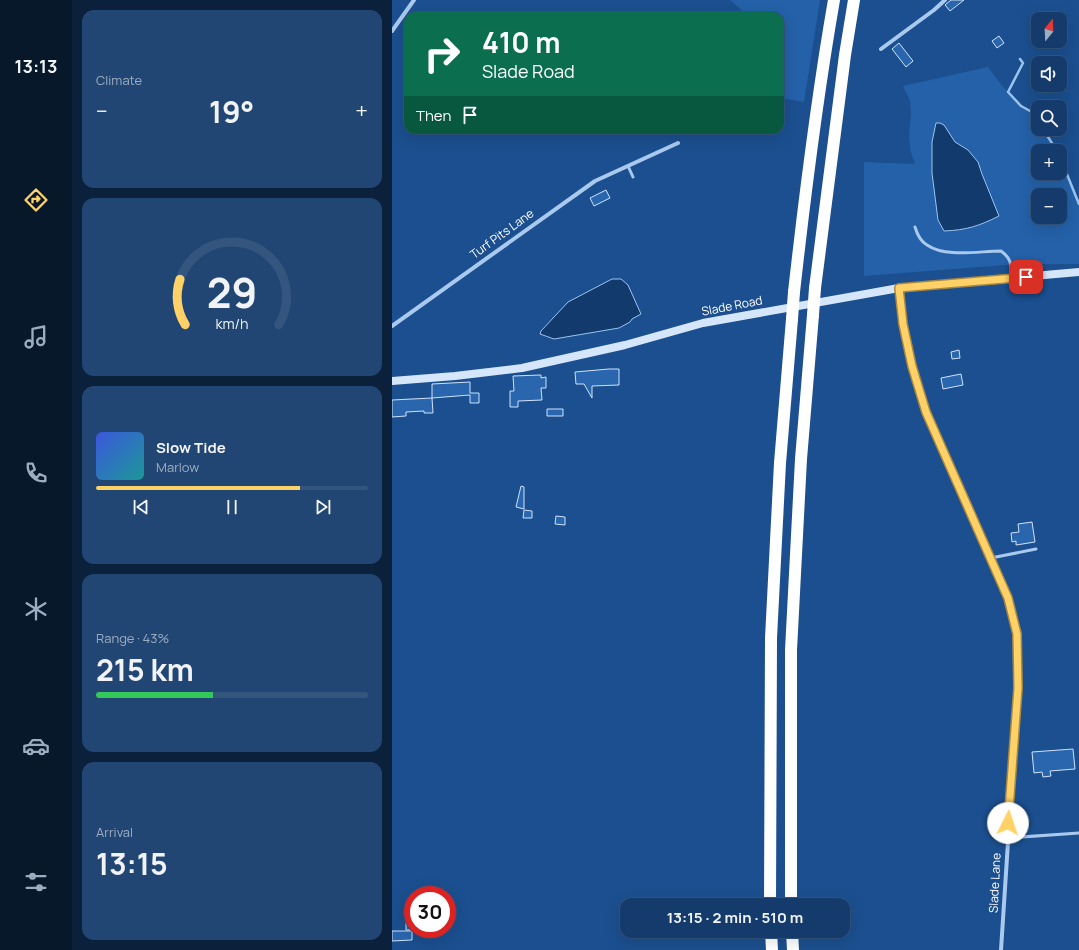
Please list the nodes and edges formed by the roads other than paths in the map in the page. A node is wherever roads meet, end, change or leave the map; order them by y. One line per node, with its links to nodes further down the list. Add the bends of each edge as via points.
1 (414, 0): 5 (street)
2 (834, 0): 22 (highway, bridge, via 824,54 794,292 780,463 771,638)
3 (854, 0): 23 (highway, bridge, via 815,288 800,459 792,628)
4 (945, 0): 8 (street)
5 (405, 12)
6 (404, 14): 7 (street)
7 (392, 31)
8 (881, 49)
9 (678, 143): 10 (street, Turf Pits Lane)
10 (628, 166): 11 (lane); 16 (street, Turf Pits Lane, via 595,181 565,201)
11 (633, 177)
12 (914, 227): 14 (lane, via 919,238 927,246 946,253 1001,251 1008,256)
13 (1079, 272): 14 (main road, Slade Road)
14 (1013, 278): 15 (main road, Slade Road)
15 (899, 288): 17 (main road, Slade Road, via 703,323 625,345 522,368); 19 (street, Slade Lane, via 912,366 926,412)
16 (392, 326)
17 (392, 381)
18 (1036, 549): 19 (lane)
19 (990, 558): 21 (street, Slade Lane, via 1008,598 1017,634 1018,688)
20 (1079, 833): 21 (lane)
21 (1007, 838): 28 (street, Slade Lane)
22 (770, 898)
23 (791, 898)
24 (772, 938): 26 (highway)
25 (792, 938): 27 (highway)
26 (772, 950)
27 (793, 950)
28 (1001, 950)

